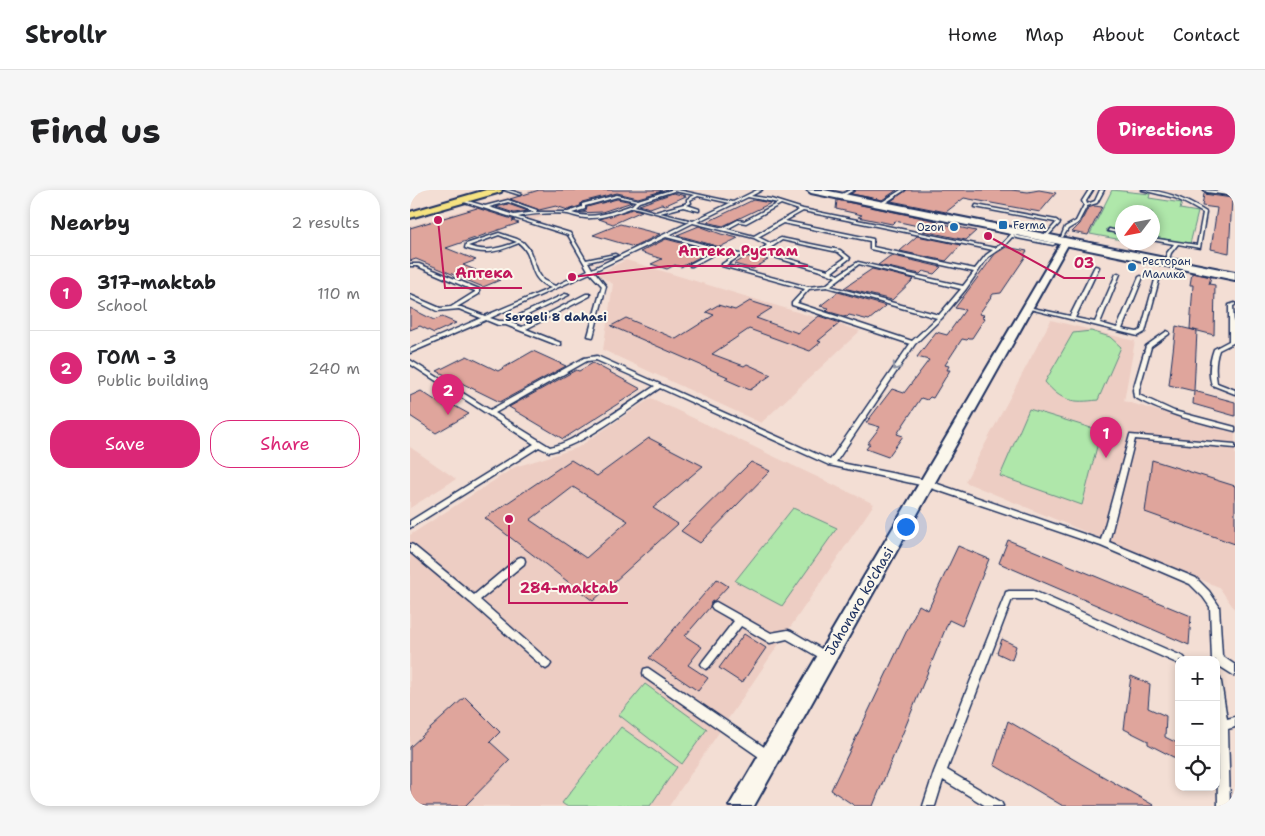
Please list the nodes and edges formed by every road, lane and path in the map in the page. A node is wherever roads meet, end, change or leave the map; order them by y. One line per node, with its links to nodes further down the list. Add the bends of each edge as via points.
1 (479, 190): 22 (main road)
2 (496, 190): 17 (main road)
3 (506, 190): 14 (lane)
4 (760, 190): 16 (lane)
5 (811, 190): 41 (main road)
6 (826, 190): 12 (main road)
7 (903, 190): 19 (lane)
8 (1091, 190): 26 (lane, via 1084,201)
9 (1102, 190): 26 (lane, via 1096,202)
10 (1144, 190): 47 (lane, via 1161,192 1190,203 1205,213 1199,247)
11 (1207, 190): 13 (street)
12 (848, 192): 19 (main road)
13 (1231, 192)
14 (520, 194)
15 (698, 195): 18 (lane, via 674,190); 20 (lane); 23 (lane)
16 (748, 196): 20 (lane); 21 (lane)
17 (462, 200): 22 (main road); 27 (lane)
18 (638, 201): 24 (lane); 32 (lane, via 617,196 588,203 583,205 584,208)
19 (884, 202): 44 (main road)
20 (734, 203): 36 (lane)
21 (780, 203): 30 (lane); 38 (lane)
22 (438, 204): 28 (main road); 34 (main road)
23 (682, 205): 29 (lane); 33 (lane)
24 (633, 206): 32 (lane, via 590,218); 33 (lane)
25 (976, 206): 44 (lane, via 1056,221)
26 (1086, 206): 44 (lane, via 1077,222)
27 (486, 207): 31 (lane, via 508,202); 35 (lane)
28 (410, 210)
29 (698, 210)
30 (802, 210): 37 (lane); 51 (lane)
31 (543, 213): 32 (lane); 35 (lane)
32 (568, 213)
33 (656, 213): 36 (lane)
34 (410, 215)
35 (513, 216): 55 (lane, via 569,234)
36 (694, 222): 38 (lane); 42 (lane)
37 (784, 222): 43 (lane); 60 (lane, via 872,240 871,248)
38 (724, 229): 43 (lane)
39 (1109, 230): 40 (lane)
40 (1115, 231)
41 (1013, 233): 44 (main road); 51 (lane)
42 (664, 235): 49 (lane); 50 (lane)
43 (755, 237): 48 (lane)
44 (1055, 238): 54 (main road); 64 (main road); 77 (street, Jahonaro ko'chasi)
45 (1160, 240): 47 (lane)
46 (519, 242): 46 (lane, via 499,234 466,245 466,248 491,252); 69 (lane, via 528,249 538,277)
47 (1176, 243): 54 (lane)
48 (770, 245): 52 (lane); 61 (lane, via 781,239 839,251 848,258)
49 (631, 250): 55 (lane); 59 (lane)
50 (719, 250): 53 (lane); 57 (lane)
51 (997, 250): 60 (lane, via 987,256)
52 (761, 252): 53 (lane); 61 (lane)
53 (739, 255): 70 (lane, via 723,265)
54 (1168, 258): 62 (main road)
55 (585, 261): 59 (lane)
56 (410, 265): 76 (lane, via 418,265 477,290 477,294)
57 (691, 265)
58 (1097, 268): 80 (lane)
59 (591, 271): 69 (lane); 86 (lane, via 604,286)
60 (977, 271): 71 (lane)
61 (829, 272): 65 (lane)
62 (1235, 272)
63 (1118, 274): 82 (lane)
64 (1235, 276)
65 (838, 277): 68 (lane); 71 (lane, via 858,263)
66 (1141, 277): 84 (lane)
67 (1157, 280): 84 (lane, via 1142,331 1138,334)
68 (827, 286): 70 (lane); 78 (lane)
69 (555, 288): 79 (lane)
70 (808, 288): 87 (lane, via 794,304)
71 (964, 288): 78 (lane)
72 (567, 295): 81 (lane)
73 (588, 295): 83 (lane)
74 (410, 296): 76 (lane, via 439,310)
75 (1235, 304): 92 (lane, via 1231,305 1232,342 1214,354 1213,379 1214,384)
76 (451, 308): 79 (lane)
77 (1028, 308): 80 (lane); 98 (street, Jahonaro ko'chasi)
78 (940, 317): 87 (lane)
79 (485, 318): 81 (lane); 89 (lane)
80 (1072, 318): 82 (lane)
81 (507, 323): 83 (lane)
82 (1097, 324): 84 (lane)
83 (522, 329): 88 (lane)
84 (1119, 329)
85 (1167, 333): 94 (lane, via 1148,346 1136,396 1170,412)
86 (591, 336)
87 (913, 342): 97 (lane, one-way to 97)
88 (559, 344)
89 (410, 351)
90 (410, 362): 93 (lane)
91 (659, 386): 93 (lane, via 592,358); 95 (lane, via 562,448 550,450); 97 (lane)
92 (1235, 392)
93 (491, 412): 95 (lane)
94 (1235, 429)
95 (538, 444): 99 (lane)
96 (1235, 446): 100 (lane, via 1132,437)
97 (831, 463): 98 (lane)
98 (926, 483): 100 (lane); 106 (street, Jahonaro ko'chasi)
99 (410, 525)
100 (1104, 544): 107 (lane, via 1193,581 1214,606)
101 (410, 547): 103 (lane)
102 (521, 561): 103 (lane)
103 (474, 600): 109 (lane)
104 (716, 606): 105 (lane)
105 (740, 620): 106 (lane, via 770,638 788,634); 110 (lane)
106 (827, 656): 117 (street, Jahonaro ko'chasi)
107 (1217, 656)
108 (1175, 657): 118 (lane, via 1033,595 1010,595)
109 (546, 664)
110 (706, 664)
111 (1220, 664): 112 (lane)
112 (1235, 671)
113 (648, 673): 117 (lane)
114 (1219, 701): 116 (lane)
115 (1235, 722): 116 (lane)
116 (1223, 724): 122 (lane)
117 (769, 757): 119 (street, Jahonaro ko'chasi)
118 (940, 772): 120 (lane); 121 (lane)
119 (741, 806)
120 (929, 806)
121 (997, 806)
122 (1224, 806)

